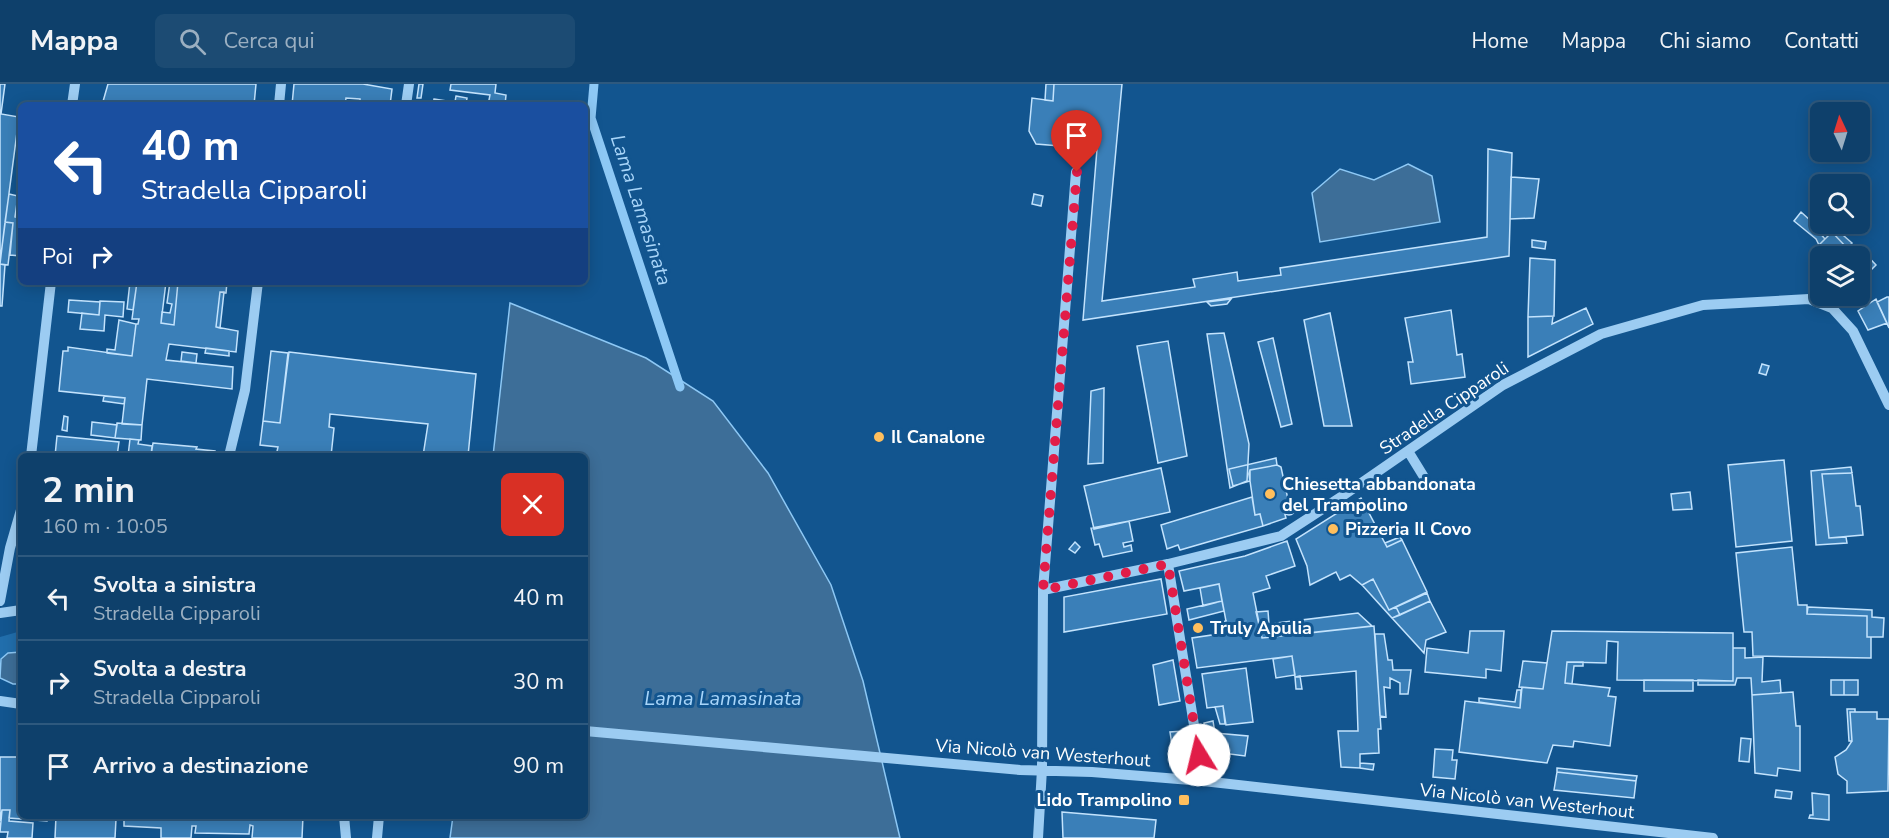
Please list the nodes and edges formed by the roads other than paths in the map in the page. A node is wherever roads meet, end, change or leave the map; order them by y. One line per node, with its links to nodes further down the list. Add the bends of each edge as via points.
1 (75, 84): 4 (street)
2 (281, 84): 5 (street)
3 (409, 84): 6 (street)
4 (72, 102)
5 (279, 102)
6 (406, 102)
7 (1077, 172): 18 (street)
8 (51, 285): 12 (street)
9 (258, 285): 13 (street, via 245,390)
10 (1889, 405): 11 (street, Stradella Cipparoli, via 1853,331 1832,308 1809,299 1703,305 1601,334 1503,385)
11 (1408, 451): 14 (street); 17 (street, Stradella Cipparoli, via 1281,536)
12 (32, 453)
13 (230, 453)
14 (1424, 477)
15 (18, 517): 16 (street)
16 (5, 548): 19 (street)
17 (1168, 564): 18 (street, Stradella Cipparoli); 28 (street)
18 (1043, 590): 27 (street)
19 (0, 601)
20 (18, 610): 21 (street)
21 (0, 613)
22 (0, 701): 23 (street)
23 (18, 705)
24 (18, 706): 25 (street)
25 (0, 711)
26 (588, 731): 27 (street, Via Nicolò van Westerhout)
27 (1042, 769): 28 (street, Via Nicolò van Westerhout); 33 (street)
28 (1203, 781): 34 (street, Via Nicolò van Westerhout)
29 (344, 819): 31 (street)
30 (380, 819): 32 (street)
31 (346, 838)
32 (378, 838)
33 (1038, 838)
34 (1713, 838)

